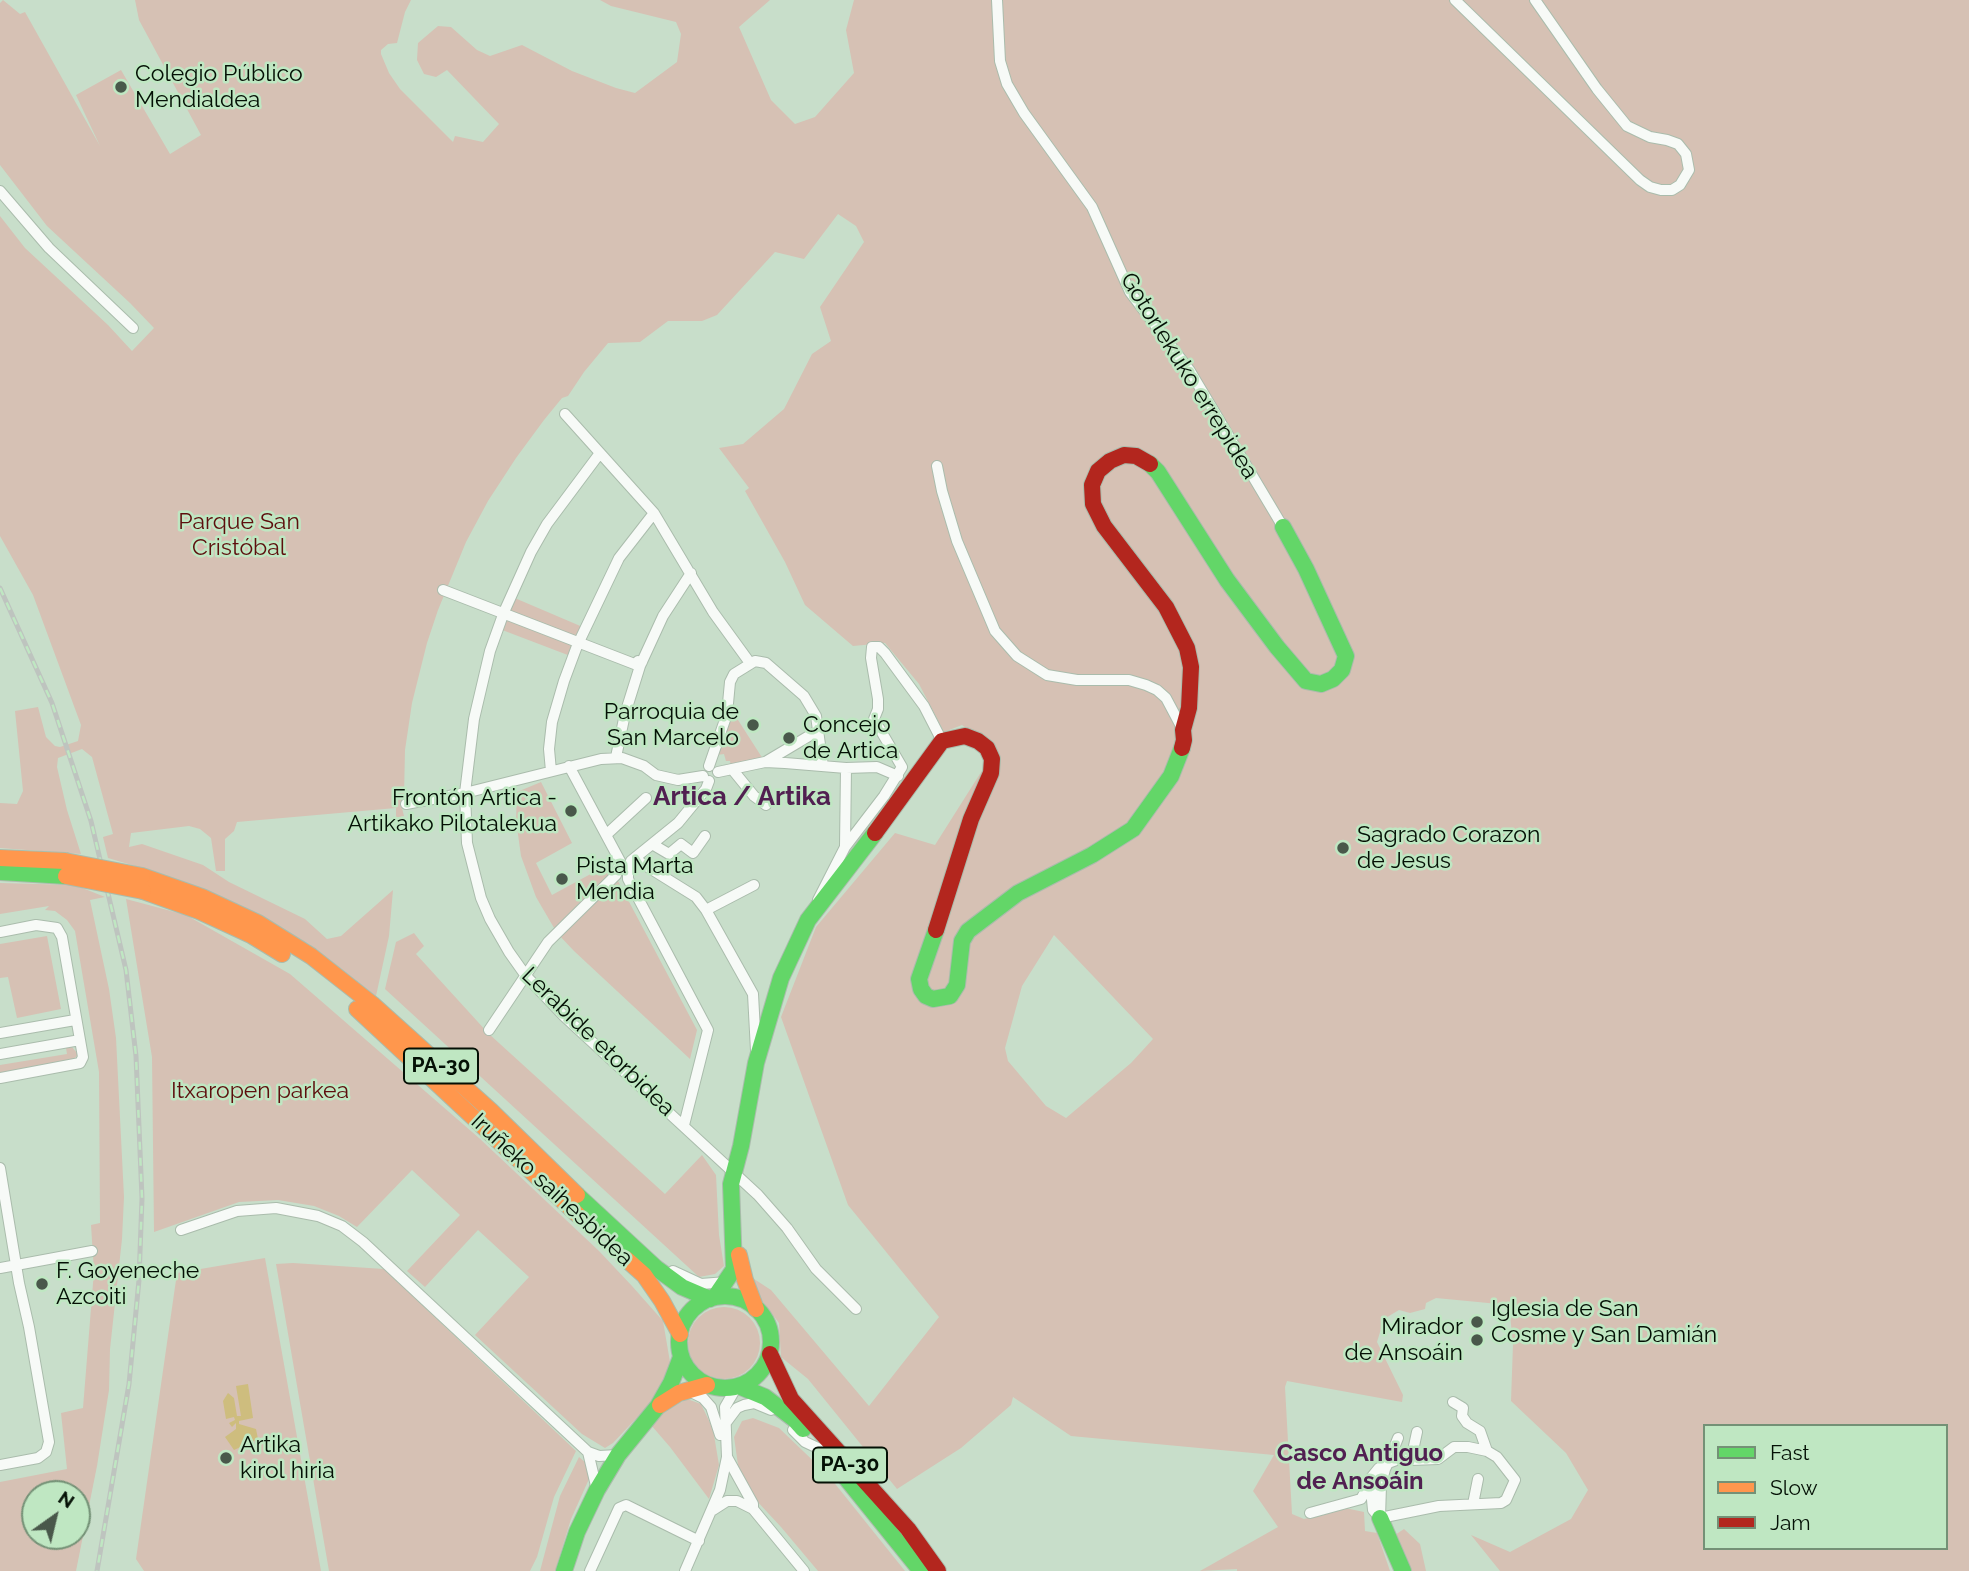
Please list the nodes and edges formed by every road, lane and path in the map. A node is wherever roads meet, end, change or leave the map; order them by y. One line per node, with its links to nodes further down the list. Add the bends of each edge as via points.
1 (997, 0): 10 (street, Gotorlekuko errepidea, via 1000,61 1007,84 1092,207 1130,292 1190,371)
2 (1455, 0): 3 (street, via 1640,180 1661,190 1681,186 1689,170 1686,154 1678,144 1627,126)
3 (1535, 0)
4 (0, 191): 5 (street, via 49,248)
5 (133, 328)
6 (565, 414): 7 (street)
7 (600, 453): 9 (street); 13 (street, Lerabide etorbidea, via 547,524)
8 (937, 466): 18 (street, via 957,541 995,631 1017,656 1047,675 1146,685 1166,698)
9 (654, 513): 11 (street); 14 (street, via 619,558)
10 (1283, 527): 18 (main road, via 1346,656 1342,670 1321,684 1306,681 1277,647 1147,461 1124,455 1098,471 1092,485 1093,504 1104,526 1166,607 1187,648 1191,688)
11 (691, 573): 15 (street, via 663,616); 16 (street)
12 (443, 590): 13 (street)
13 (504, 612): 14 (street); 29 (street, Lerabide etorbidea, via 474,719)
14 (579, 642): 15 (street, via 637,665 638,660); 26 (street, via 552,722)
15 (642, 662): 20 (street)
16 (750, 663): 17 (street, via 766,663 804,696); 27 (street, via 730,681 727,714)
17 (819, 730): 21 (street); 23 (street)
18 (1183, 730): 19 (main road, via 1171,776 1132,829 1017,893 978,922 962,941 957,985 950,996 933,999 921,989 921,968 991,773 992,759 987,748 965,736)
19 (942, 741): 28 (street, via 925,706 880,646 872,647 878,699 874,719 899,759); 44 (main road)
20 (616, 757): 22 (street); 27 (street, via 678,780)
21 (765, 762): 23 (street); 25 (street)
22 (569, 766): 26 (street); 33 (street)
23 (823, 766): 24 (street)
24 (846, 768): 28 (street, via 877,767); 36 (street)
25 (732, 769): 27 (street); 32 (street)
26 (551, 771): 29 (street)
27 (710, 774): 35 (street, via 706,789 678,823)
28 (898, 776): 36 (street)
29 (465, 793): 31 (street); 46 (street, Lerabide etorbidea, via 467,843 481,898)
30 (646, 798): 33 (street)
31 (406, 804)
32 (766, 805)
33 (606, 835): 46 (street, via 620,861 616,875 548,942)
34 (705, 836): 35 (street, via 693,853 681,844 669,854)
35 (652, 844): 38 (street)
36 (845, 847): 44 (street)
37 (0, 858): 39 (main road, Iruñeko saihesbidea / PA-30)
38 (635, 859): 43 (street, via 696,897); 54 (street, via 628,879 708,1030)
39 (66, 869): 40 (main road, Iruñeko saihesbidea / PA-30); 41 (main road, Iruñeko saihesbidea / PA-30, bridge)
40 (0, 872)
41 (143, 884): 60 (main road, Iruñeko saihesbidea / PA-30, via 202,897 258,923 311,956 481,1102); 67 (main road, Iruñeko saihesbidea / PA-30, via 251,934 364,1014 644,1275)
42 (754, 885): 43 (street)
43 (706, 910): 52 (street, via 753,994)
44 (813, 913): 52 (main road, via 781,978)
45 (0, 932): 47 (street, via 36,925 57,928)
46 (526, 976): 48 (street); 54 (street, Lerabide etorbidea)
47 (75, 1020): 49 (street); 50 (street)
48 (489, 1030)
49 (0, 1033)
50 (80, 1040): 51 (street); 53 (street, via 83,1057 79,1063)
51 (0, 1054)
52 (756, 1063): 56 (main road)
53 (0, 1078)
54 (684, 1125): 56 (street, Lerabide etorbidea)
55 (0, 1168): 61 (street)
56 (734, 1172): 57 (main road); 66 (street, Lerabide etorbidea)
57 (731, 1224): 63 (main road, via 734,1269); 65 (main road)
58 (181, 1230): 80 (street, via 237,1212 276,1208 342,1226)
59 (92, 1251): 61 (street)
60 (642, 1256): 63 (street, Iruñeko saihesbidea, via 701,1284); 64 (main road, Iruñeko saihesbidea / PA-30, via 682,1287)
61 (15, 1265): 62 (street); 85 (street, via 49,1442 38,1458)
62 (0, 1268)
63 (727, 1282): 64 (main road)
64 (713, 1298): 65 (main road, PA-30, via 738,1298); 67 (main road, via 695,1306)
65 (756, 1309): 68 (main road, PA-30, via 769,1331)
66 (856, 1309)
67 (680, 1334): 69 (main road, PA-30)
68 (770, 1354): 71 (main road, via 755,1378); 104 (main road, PA-30, via 791,1399 908,1529)
69 (681, 1356): 70 (main road, via 687,1368); 74 (main road)
70 (707, 1385): 71 (main road, PA-30); 72 (main road)
71 (738, 1387): 75 (street, via 726,1407); 78 (main road, PA-30, via 775,1404)
72 (687, 1391): 74 (main road); 86 (street, via 711,1407 719,1426)
73 (1453, 1402): 79 (street, via 1463,1408 1467,1423 1480,1431)
74 (658, 1406): 81 (main road)
75 (724, 1424): 78 (street, via 737,1408 754,1403 782,1418 805,1442); 82 (street)
76 (1417, 1432): 83 (street)
77 (1398, 1438): 84 (street)
78 (820, 1449): 103 (main road, PA-30)
79 (1487, 1451): 83 (street, via 1454,1447 1438,1459); 93 (street, via 1515,1480 1501,1503)
80 (588, 1452): 81 (street); 89 (street)
81 (618, 1455): 89 (main road)
82 (727, 1457): 86 (street); 91 (street)
83 (1410, 1460): 84 (street)
84 (1388, 1463): 88 (street, via 1373,1474); 97 (street)
85 (0, 1465)
86 (723, 1476): 90 (street)
87 (1478, 1479): 93 (street)
88 (1369, 1485): 92 (street); 97 (street)
89 (597, 1490): 99 (main road)
90 (720, 1490): 91 (street, via 736,1490); 95 (street)
91 (748, 1497): 94 (street)
92 (1361, 1499): 96 (street); 97 (street)
93 (1473, 1504): 97 (street)
94 (753, 1509): 95 (street, via 727,1501); 102 (street)
95 (713, 1510): 98 (street)
96 (1310, 1513)
97 (1377, 1514): 105 (main road)
98 (699, 1541): 100 (street, via 626,1505 620,1508); 101 (street)
99 (564, 1571)
100 (590, 1571)
101 (685, 1571)
102 (804, 1571)
103 (921, 1571)
104 (938, 1571)
105 (1403, 1571)

